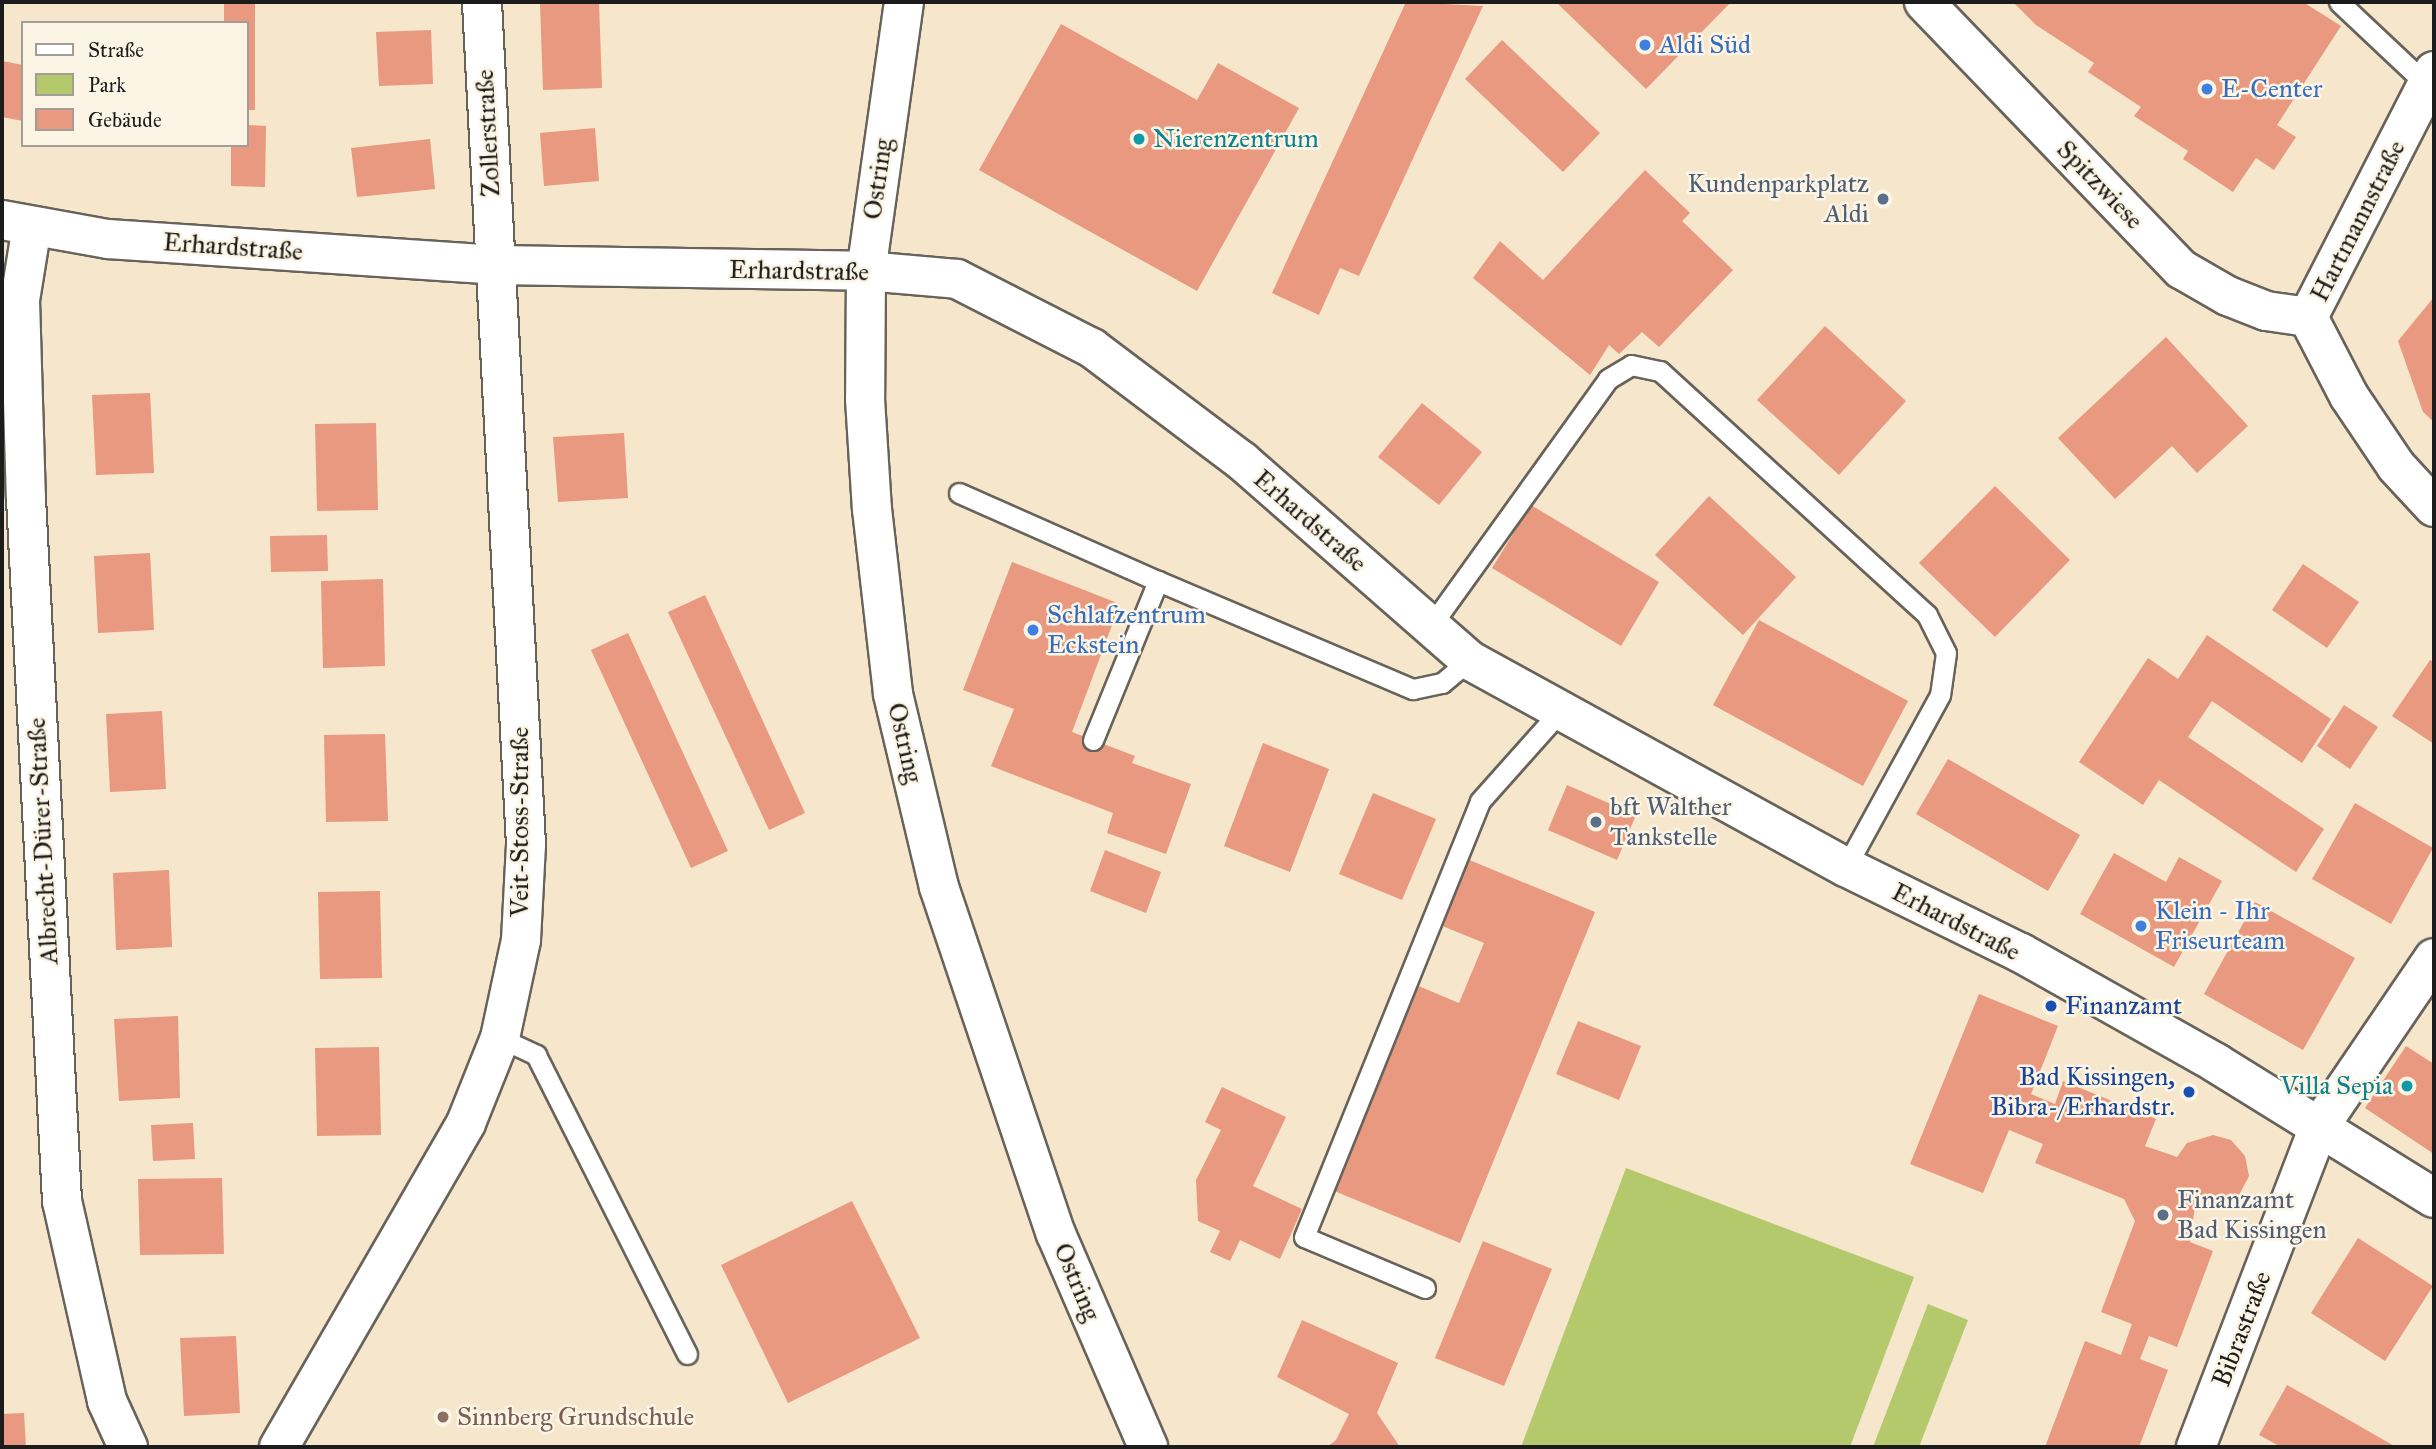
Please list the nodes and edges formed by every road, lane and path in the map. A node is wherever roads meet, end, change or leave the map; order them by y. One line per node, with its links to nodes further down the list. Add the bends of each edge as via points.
1 (482, 2): 7 (street, Zollerstraße)
2 (904, 2): 8 (street, Ostring)
3 (1924, 2): 9 (street, Spitzwiese, via 2180,268 2228,296 2266,311)
4 (2339, 2): 5 (lane)
5 (2431, 78): 9 (street, Hartmannstraße)
6 (17, 223): 7 (street, Erhardstraße, via 108,239); 24 (street, Albrecht-Dürer-Straße, via 26,498 62,1201 107,1401)
7 (495, 265): 8 (street, Erhardstraße); 19 (street, Veit-Stoss-Straße, via 526,845 521,940)
8 (866, 271): 13 (street, Erhardstraße, via 957,279 1092,348 1242,461); 26 (street, Ostring, via 865,399 873,522 893,694 933,861 1056,1234)
9 (2308, 317): 11 (street, Hartmannstraße, via 2348,396 2396,466)
10 (959, 493): 12 (lane)
11 (2434, 507)
12 (1158, 581): 14 (lane, via 1413,688 1442,683); 16 (lane, via 1128,680)
13 (1430, 627): 14 (street, Erhardstraße); 17 (lane, via 1608,379 1631,365 1660,371 1927,615 1946,653 1940,695)
14 (1469, 660): 15 (street, Erhardstraße)
15 (1561, 710): 17 (street, Erhardstraße); 22 (lane, via 1480,801 1304,1237)
16 (1093, 740)
17 (1846, 867): 20 (street, Erhardstraße, via 2021,953)
18 (2434, 958): 20 (street, Bibrastraße)
19 (500, 1038): 23 (lane, via 536,1055); 25 (street, Veit-Stoss-Straße, via 466,1123)
20 (2319, 1127): 21 (street, Erhardstraße); 27 (street, Bibrastraße)
21 (2434, 1198)
22 (1425, 1288)
23 (687, 1354)
24 (128, 1447)
25 (279, 1447)
26 (1148, 1447)
27 (2196, 1447)

